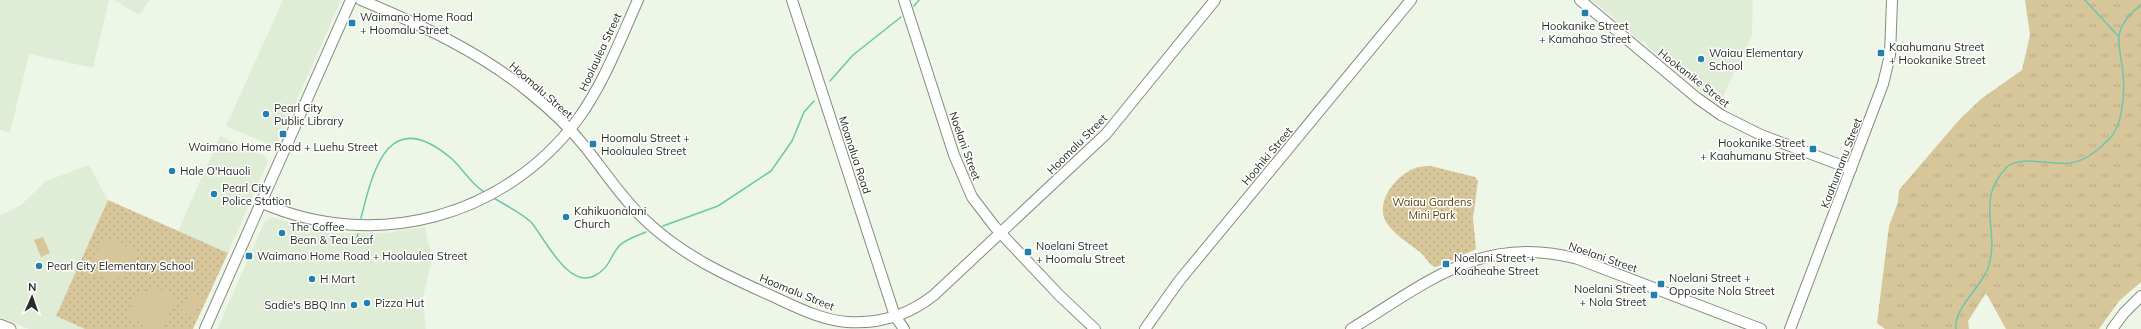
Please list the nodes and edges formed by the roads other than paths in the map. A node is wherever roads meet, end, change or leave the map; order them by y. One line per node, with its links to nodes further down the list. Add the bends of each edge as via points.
1 (352, 0): 12 (street)
2 (361, 0): 10 (street, Hoomalu Street, via 453,41 484,59 531,94)
3 (638, 0): 10 (street, Hoolaulea Street, via 598,87)
4 (792, 0): 15 (street, Moanalua Road)
5 (1215, 0): 13 (street, Hoomalu Street, via 1106,134)
6 (1411, 0): 23 (street, Hoohiki Street, via 1179,281)
7 (1580, 0): 11 (street, Hookanike Street, via 1721,115 1756,133)
8 (1892, 0): 11 (street, Kaahumanu Street, via 1887,71)
9 (906, 7): 13 (street, Noelani Street, via 963,180 977,204)
10 (569, 130): 12 (street, Hoolaulea Street, via 533,167 492,194 460,208 416,222 347,226 314,221); 17 (street, Hoomalu Street, via 633,208 677,247 706,265 819,316)
11 (1851, 169): 26 (street, Kaahumanu Street)
12 (262, 203): 19 (street)
13 (1002, 233): 15 (street, Hoomalu Street, via 929,299 914,309); 22 (street, Noelani Street)
14 (2141, 296): 27 (street)
15 (895, 316): 17 (street, Hoomalu Street); 20 (street, Moanalua Road); 21 (street, Moanalua Road)
16 (0, 325): 18 (main road)
17 (847, 325)
18 (10, 329)
19 (205, 329)
20 (895, 329)
21 (904, 329)
22 (1095, 329)
23 (1145, 329)
24 (1351, 329): 25 (street, Noelani Street, via 1454,267 1486,256 1521,251 1578,259)
25 (1761, 329)
26 (1790, 329)
27 (2112, 329)

